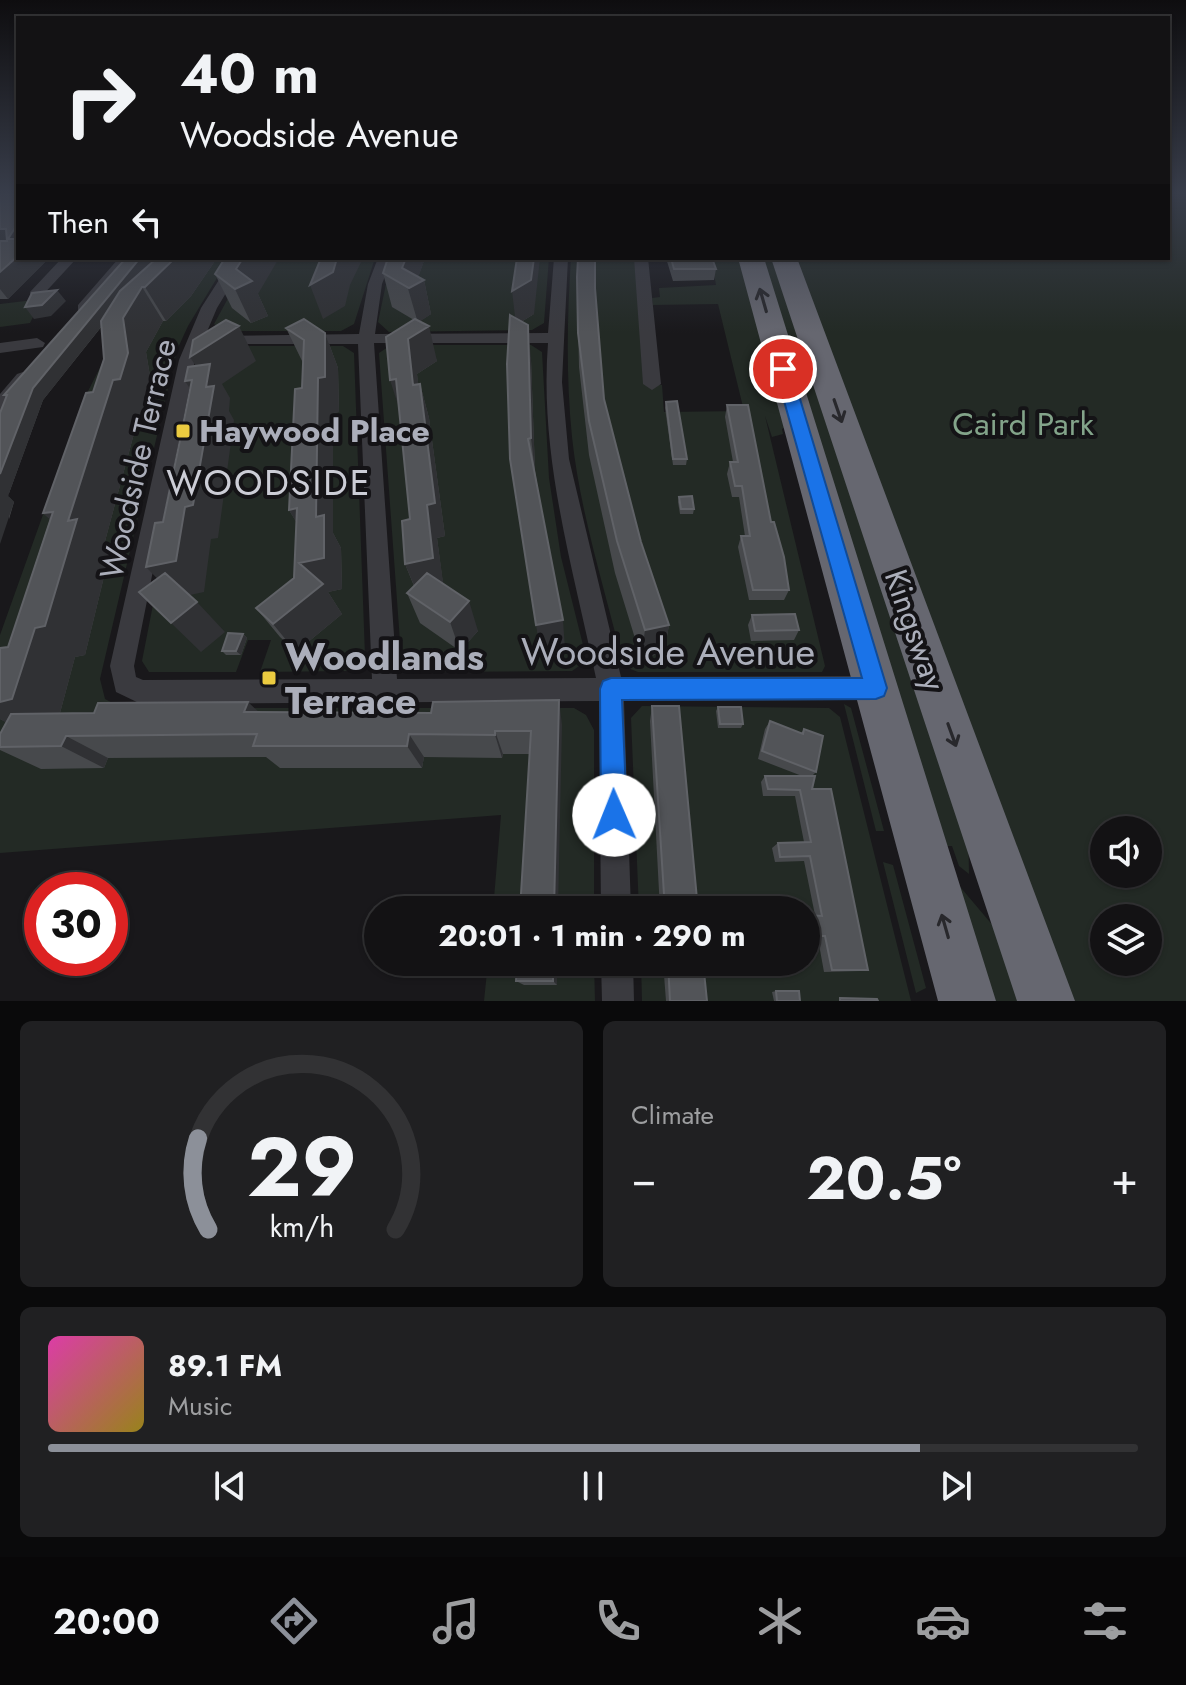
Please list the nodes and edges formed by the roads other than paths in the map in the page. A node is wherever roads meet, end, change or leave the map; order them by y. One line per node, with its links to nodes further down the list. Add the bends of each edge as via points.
1 (68, 260): 9 (street)
2 (124, 260): 10 (street)
3 (239, 260): 13 (street, Woodside Terrace)
4 (384, 260): 11 (street)
5 (561, 260): 12 (street)
6 (641, 260): 15 (street)
7 (752, 260): 18 (highway, Kingsway, one-way to 7)
8 (785, 260): 25 (highway, Kingsway, one-way to 25)
9 (35, 295)
10 (69, 323)
11 (366, 338): 12 (street); 13 (street); 20 (street)
12 (554, 338): 19 (street, via 560,459)
13 (195, 339): 17 (street, Woodside Terrace, via 122,666)
14 (0, 348): 16 (street, via 42,351)
15 (652, 384)
16 (0, 405)
17 (125, 684): 20 (street, Woodside Avenue, via 141,692)
18 (876, 688): 19 (street, Woodside Avenue); 24 (highway, Kingsway, one-way to 18)
19 (611, 689): 20 (street, Woodside Avenue); 21 (street)
20 (385, 690)
21 (616, 896)
22 (617, 976): 23 (street)
23 (618, 1001)
24 (967, 1001)
25 (1046, 1001)

